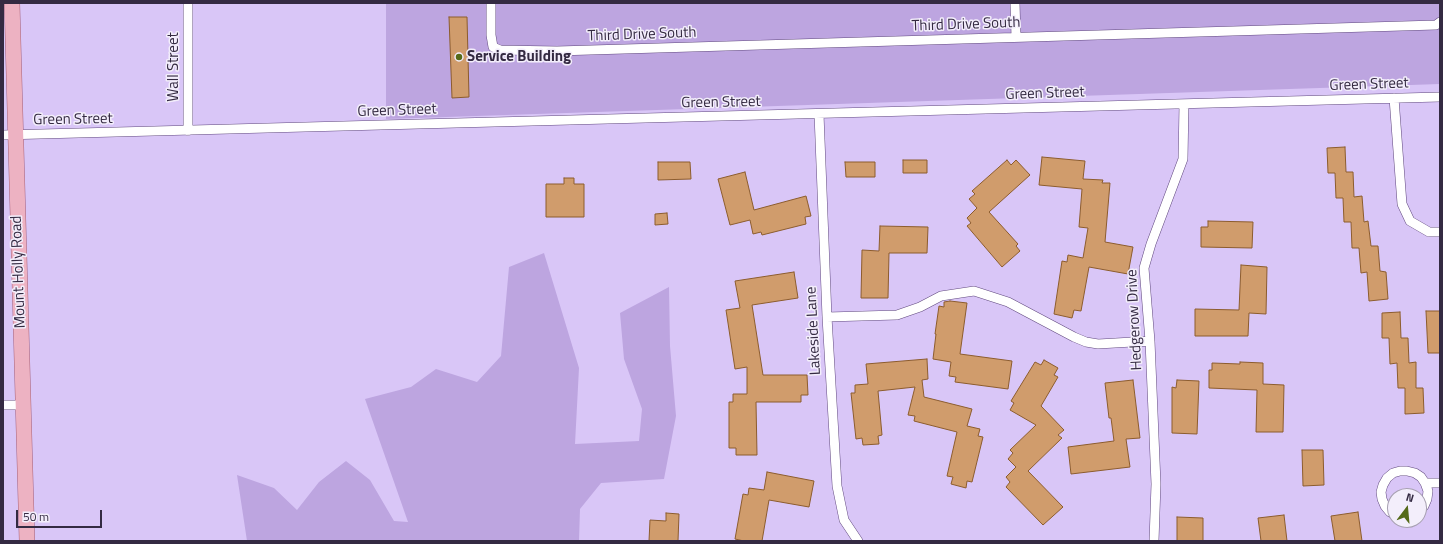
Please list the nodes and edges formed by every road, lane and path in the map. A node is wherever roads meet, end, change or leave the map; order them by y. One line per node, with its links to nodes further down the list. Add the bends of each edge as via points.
1 (12, 3): 12 (main road, Mount Holly Road)
2 (188, 3): 11 (street, Wall Street)
3 (491, 3): 6 (street, Third Drive South, via 493,47 500,50 557,51)
4 (1015, 3): 6 (street)
5 (1440, 22): 6 (street, Third Drive South, via 1436,25)
6 (1016, 37)
7 (1440, 97): 8 (street, Green Street)
8 (1394, 98): 9 (street, Green Street); 13 (street, via 1402,204 1410,221 1429,232)
9 (1184, 104): 10 (street, Green Street); 15 (street, Hedgerow Drive, via 1183,159 1144,268)
10 (820, 114): 11 (street, Green Street); 14 (street, Lakeside Lane)
11 (188, 131): 12 (street, Green Street)
12 (9, 135): 17 (main road, Mount Holly Road)
13 (1440, 232)
14 (827, 317): 15 (street, via 897,315 941,296 974,291 1008,302 1086,342); 25 (street, Lakeside Lane, via 836,486 844,520)
15 (1150, 342): 26 (street, Hedgerow Drive, via 1156,484)
16 (3, 405): 17 (street)
17 (23, 405): 24 (main road, Mount Holly Road)
18 (1425, 483): 19 (street); 20 (street); 23 (street, via 1421,477 1408,471 1400,471 1387,478 1381,492)
19 (1440, 483)
20 (1427, 488)
21 (1427, 488): 22 (street)
22 (1427, 499)
23 (1387, 508)
24 (27, 541)
25 (858, 541)
26 (1154, 541)

